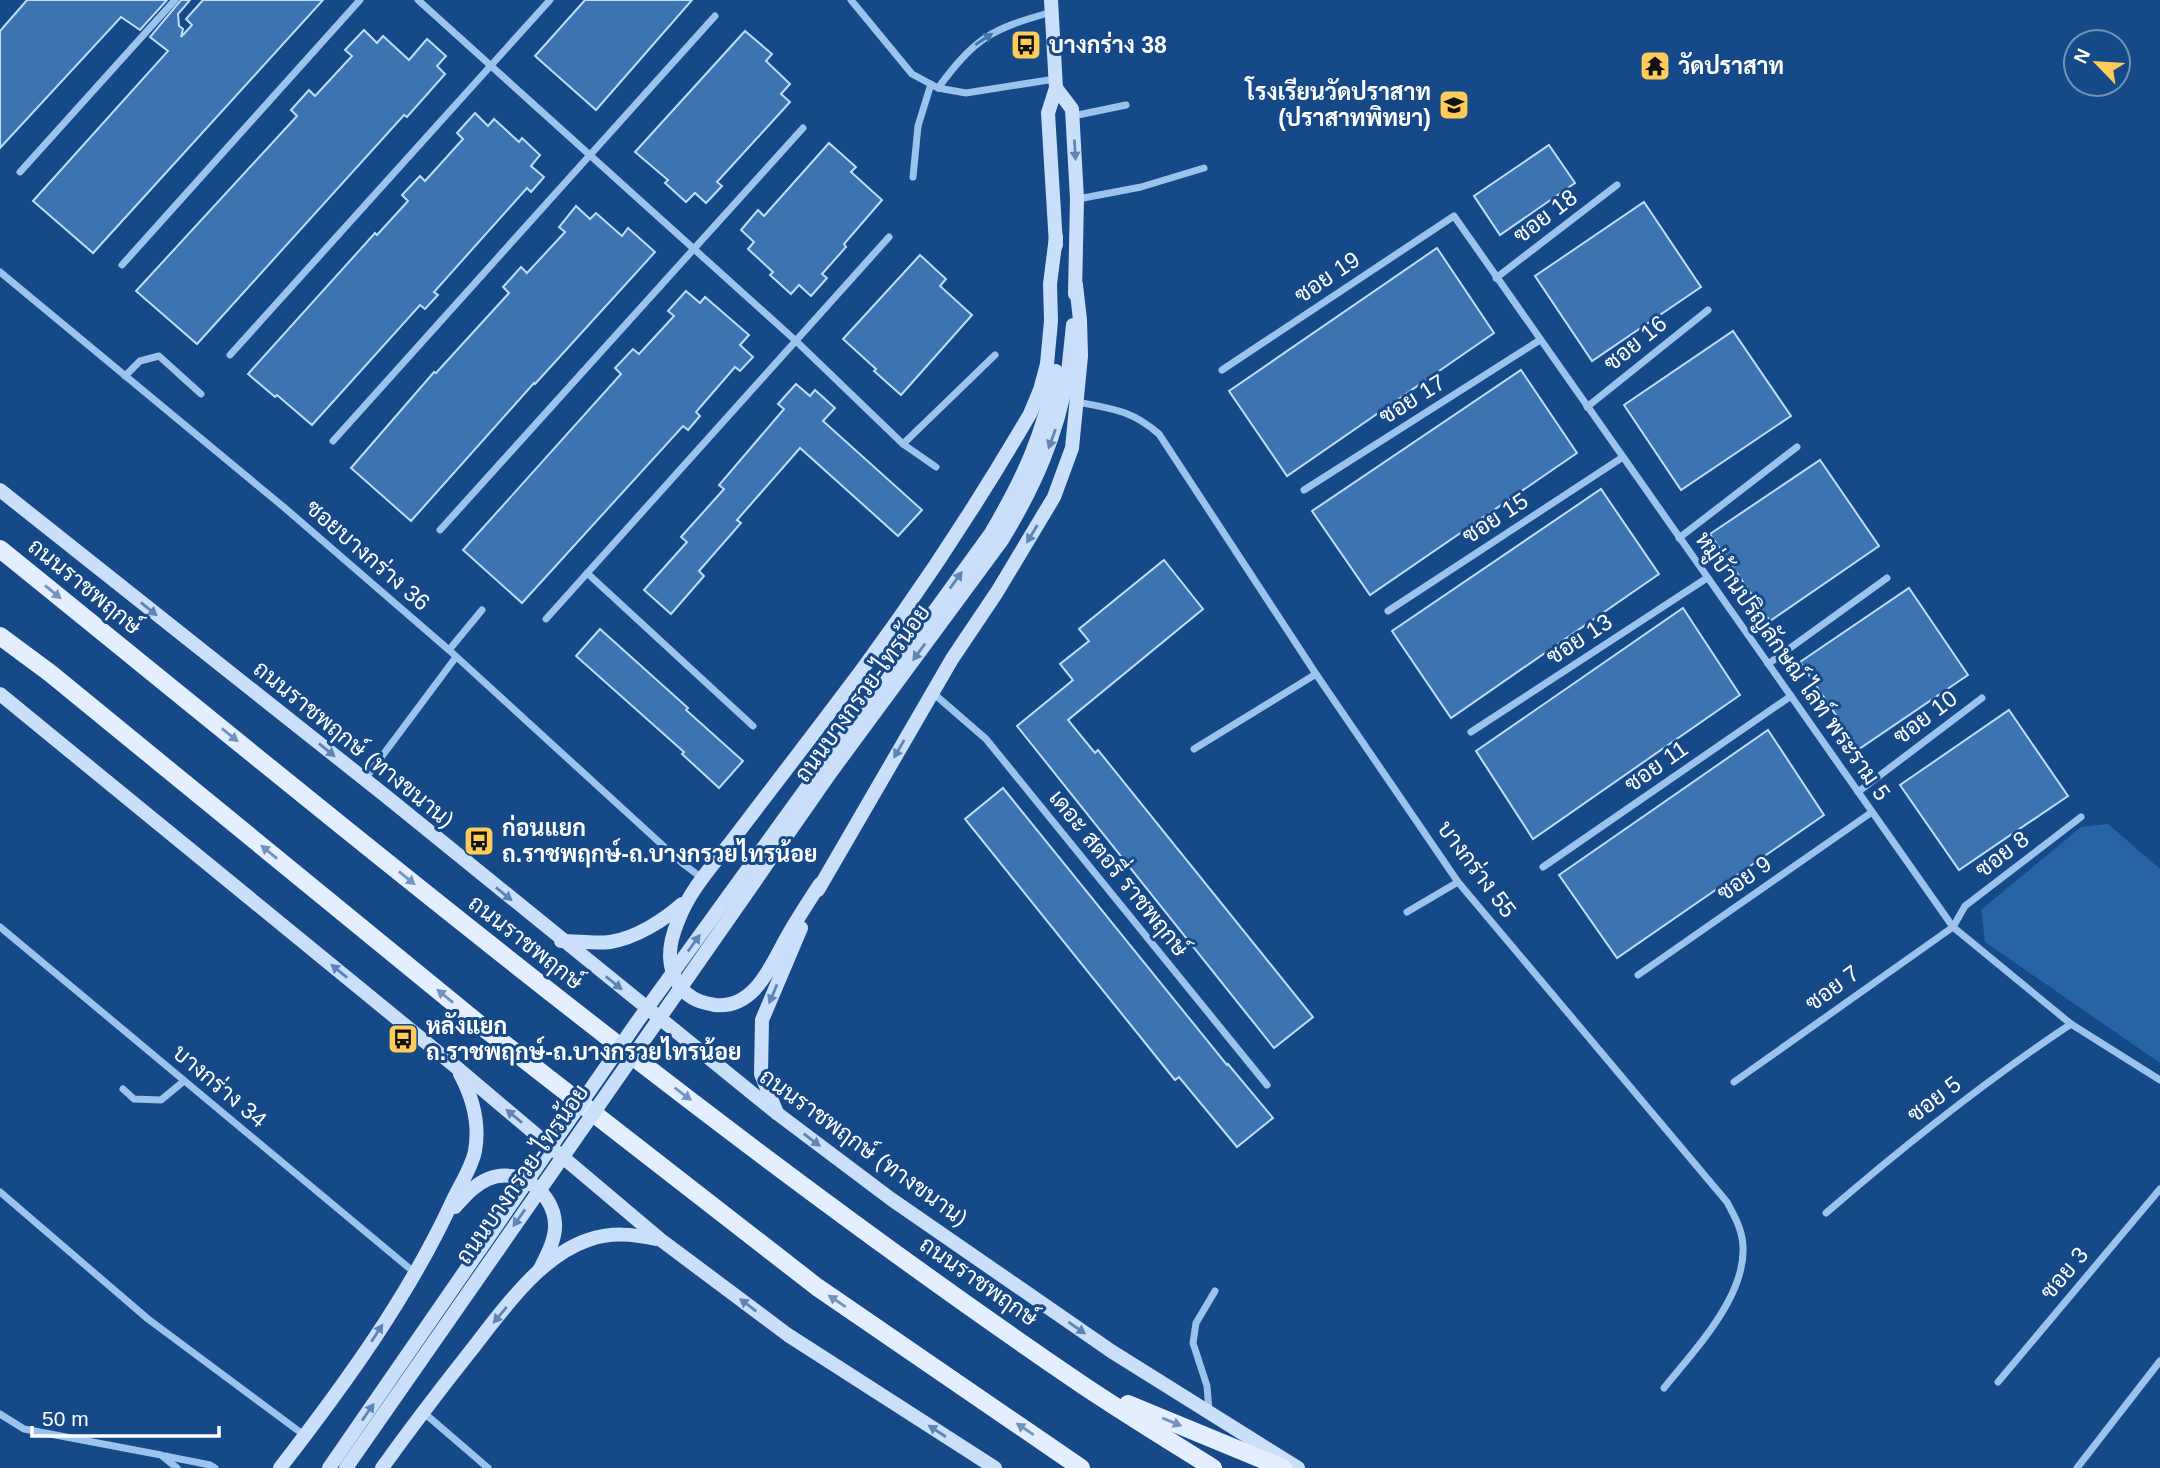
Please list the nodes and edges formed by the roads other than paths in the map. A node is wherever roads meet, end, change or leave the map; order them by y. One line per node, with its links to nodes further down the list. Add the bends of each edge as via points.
1 (175, 0): 16 (street)
2 (360, 0): 24 (street)
3 (418, 0): 8 (street)
4 (550, 0): 8 (street)
5 (851, 0): 10 (street, via 912,75)
6 (1052, 6): 9 (main road, ถนนบางกรวย-ไทรน้อย); 10 (street, one-way to 6, via 982,39)
7 (715, 16): 14 (street)
8 (491, 66): 14 (street); 31 (street)
9 (1056, 83): 10 (street, via 966,93); 12 (main road, ถนนบางกรวย-ไทรน้อย); 22 (main road, ถนนบางกรวย-ไทรน้อย, via 1048,113)
10 (934, 86): 17 (street, via 921,114)
11 (1126, 105): 12 (street)
12 (1073, 116): 19 (main road, ถนนบางกรวย-ไทรน้อย, one-way to 19)
13 (803, 128): 23 (street)
14 (590, 155): 23 (street); 39 (street)
15 (1204, 168): 19 (street, via 1141,187)
16 (20, 172)
17 (913, 177)
18 (1617, 185): 26 (street, ซอย 18)
19 (1077, 199): 27 (main road, ถนนบางกรวย-ไทรน้อย)
20 (1454, 216): 26 (street, หมู่บ้านปริญลักษณ์ ไลท์ พระราม 5); 33 (street, ซอย 19)
21 (889, 237): 30 (street)
22 (1056, 237): 34 (main road, ถนนบางกรวย-ไทรน้อย); 74 (main road, via 1047,364 1030,414 942,556 870,660)
23 (694, 249): 30 (street); 46 (street)
24 (122, 265)
25 (0, 272): 35 (street, ซอยบางกร่าง 36)
26 (1496, 278): 29 (street, หมู่บ้านปริญลักษณ์ ไลท์ พระราม 5)
27 (1076, 285): 34 (main road, ถนนบางกรวย-ไทรน้อย); 37 (main road, via 1081,356)
28 (1708, 310): 38 (street, ซอย 16)
29 (1540, 340): 38 (street, หมู่บ้านปริญลักษณ์ ไลท์ พระราม 5); 45 (street, ซอย 17)
30 (796, 341): 40 (street); 49 (street)
31 (230, 355)
32 (995, 355): 40 (street)
33 (1222, 370)
34 (1062, 372): 111 (main road, ถนนบางกรวย-ไทรน้อย, one-way to 34, bridge, via 637,1022 991,533 1037,444); 112 (main road, ถนนบางกรวย-ไทรน้อย, one-way to 112, bridge, via 1062,411 1053,440 1002,540 831,772)
35 (125, 376): 36 (street, via 140,361 159,356); 57 (street, ซอยบางกร่าง 36)
36 (201, 394)
37 (1076, 402): 61 (street, บางกร่าง 55, via 1126,412 1159,434); 62 (main road, one-way to 62, via 1072,449 1054,497)
38 (1587, 407): 42 (street, หมู่บ้านปริญลักษณ์ ไลท์ พระราม 5)
39 (333, 441)
40 (903, 444): 43 (street)
41 (1797, 447): 47 (street)
42 (1623, 457): 47 (street, หมู่บ้านปริญลักษณ์ ไลท์ พระราม 5); 53 (street, ซอย 15)
43 (936, 467)
44 (0, 490): 69 (main road, ถนนราชพฤกษ์ (ทางขนาน), one-way to 69)
45 (1304, 490)
46 (440, 530)
47 (1679, 538): 50 (street, หมู่บ้านปริญลักษณ์ ไลท์ พระราม 5)
48 (0, 549): 101 (main road, ถนนราชพฤกษ์, one-way to 101, via 536,983 856,1225)
49 (587, 573): 54 (street); 66 (street)
50 (1707, 578): 59 (street, หมู่บ้านปริญลักษณ์ ไลท์ พระราม 5); 67 (street, ซอย 13)
51 (1887, 579): 59 (street)
52 (482, 610): 57 (street)
53 (1388, 611)
54 (546, 619)
55 (0, 636): 60 (main road)
56 (0, 649): 60 (main road)
57 (449, 650): 58 (street, ซอยบางกร่าง 36)
58 (456, 657): 69 (street); 74 (street, ซอยบางกร่าง 36)
59 (1768, 664): 64 (street, หมู่บ้านปริญลักษณ์ ไลท์ พระราม 5)
60 (50, 673): 116 (main road, one-way to 60, via 806,1279 489,1032)
61 (1316, 674): 68 (street); 75 (street, บางกร่าง 55)
62 (932, 693): 76 (main road, one-way to 76); 88 (street, เดอะ สตอรี่ ราชพฤกษ์, via 986,739)
63 (0, 694): 84 (main road, one-way to 63)
64 (1791, 696): 70 (street, หมู่บ้านปริญลักษณ์ ไลท์ พระราม 5); 73 (street, ซอย 11)
65 (1982, 698): 70 (street, ซอย 10)
66 (753, 726)
67 (1471, 732)
68 (1194, 748)
69 (364, 779): 81 (main road, ถนนราชพฤกษ์ (ทางขนาน), one-way to 81)
70 (1858, 792): 71 (street, หมู่บ้านปริญลักษณ์ ไลท์ พระราม 5)
71 (1872, 812): 80 (street, หมู่บ้านปริญลักษณ์ ไลท์ พระราม 5); 82 (street, ซอย 9)
72 (2081, 817): 80 (street, ซอย 8, via 1965,906)
73 (1543, 867)
74 (702, 878): 77 (main road)
75 (1458, 883): 78 (street); 102 (street, บางกร่าง 55, via 1727,1202 1740,1228 1743,1257 1734,1290 1713,1327)
76 (820, 884): 77 (main road, via 766,977 740,1001 721,1005 691,998 678,985 669,962 670,945); 90 (main road, one-way to 90, via 762,1020 761,1074)
77 (688, 899): 81 (main road, via 668,916 611,942)
78 (1407, 912)
79 (0, 927): 86 (street, บางกร่าง 34)
80 (1953, 927): 83 (street, หมู่บ้านปริญลักษณ์ ไลท์ พระราม 5); 87 (street, ซอย 7)
81 (561, 940): 90 (main road, ถนนราชพฤกษ์ (ทางขนาน), one-way to 90)
82 (1637, 975)
83 (2071, 1024): 85 (street, หมู่บ้านปริญลักษณ์ ไลท์ พระราม 5); 93 (street, ซอย 5, via 1920,1133)
84 (456, 1067): 94 (main road, via 477,1118 475,1153); 95 (main road, one-way to 84)
85 (2160, 1080)
86 (184, 1081): 89 (street, via 161,1100 134,1099); 97 (street, บางกร่าง 34)
87 (1734, 1082)
88 (1267, 1085)
89 (123, 1089)
90 (778, 1114): 104 (main road, ถนนราชพฤกษ์ (ทางขนาน), one-way to 104, via 902,1207 1111,1351)
91 (2160, 1189): 100 (street, ซอย 3)
92 (0, 1192): 106 (street, via 148,1318)
93 (1826, 1213)
94 (442, 1225): 96 (main road, via 476,1185 491,1177 515,1176 535,1185 552,1208 553,1242); 97 (main road)
95 (660, 1240): 96 (main road, via 632,1234 598,1238); 115 (main road, one-way to 95, via 788,1335)
96 (540, 1269): 103 (main road, one-way to 103)
97 (415, 1274): 106 (main road, one-way to 97)
98 (1215, 1291): 104 (street, via 1196,1323 1193,1343 1207,1386)
99 (2160, 1362): 120 (street)
100 (1998, 1382)
101 (1086, 1387): 117 (main road, ถนนราชพฤกษ์); 118 (main road, one-way to 118)
102 (1664, 1388)
103 (423, 1412): 113 (main road); 114 (street)
104 (1209, 1412): 119 (main road, ถนนราชพฤกษ์ (ทางขนาน))
105 (0, 1414): 107 (street, via 24,1429)
106 (305, 1436): 110 (main road)
107 (161, 1455): 108 (street); 109 (street)
108 (177, 1468)
109 (215, 1468)
110 (280, 1468)
111 (329, 1468)
112 (346, 1468)
113 (382, 1468)
114 (488, 1468)
115 (995, 1468)
116 (1081, 1468)
117 (1213, 1468)
118 (1283, 1468)
119 (1298, 1468)
120 (2077, 1468)

